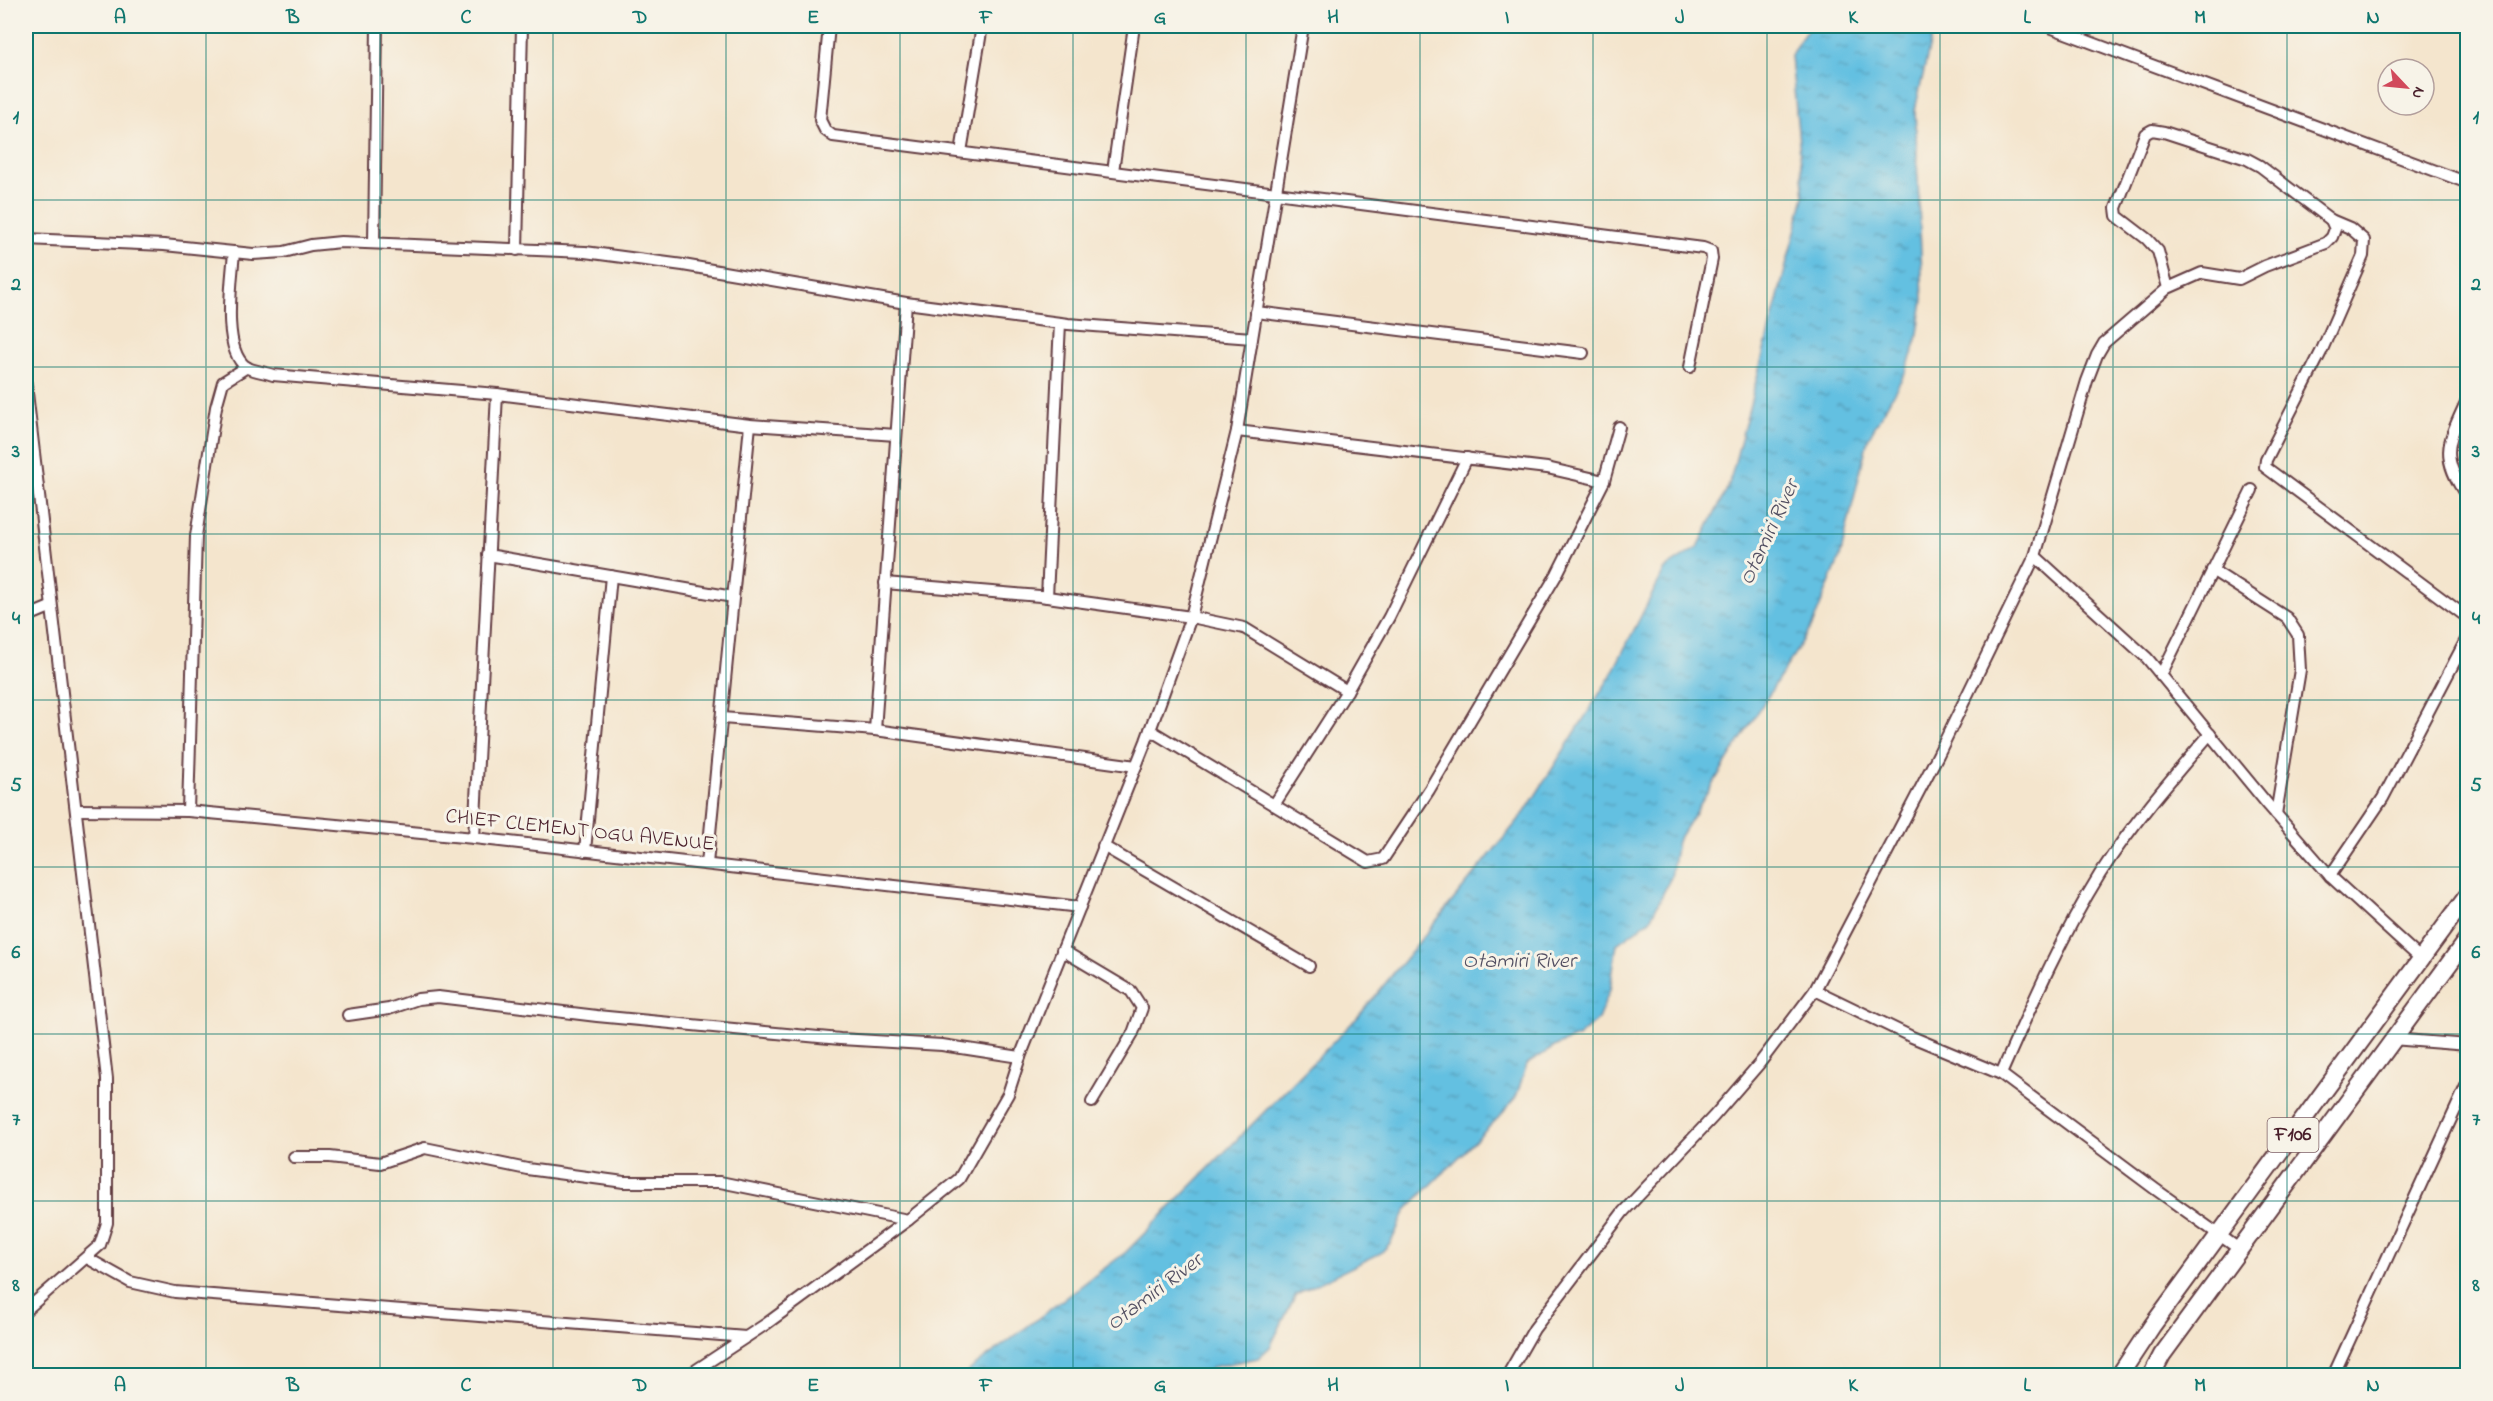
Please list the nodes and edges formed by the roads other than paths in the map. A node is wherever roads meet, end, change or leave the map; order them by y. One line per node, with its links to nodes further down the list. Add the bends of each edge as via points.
1 (377, 26): 14 (street)
2 (522, 26): 15 (street)
3 (829, 26): 8 (street, via 820,120 825,130 832,136)
4 (982, 26): 8 (street)
5 (1134, 26): 9 (street)
6 (1303, 26): 11 (street)
7 (2048, 26): 10 (street)
8 (961, 152): 9 (street)
9 (1113, 171): 11 (street)
10 (2468, 183)
11 (1275, 192): 19 (street); 24 (street, via 1711,251)
12 (2331, 220): 17 (street, via 2335,229 2326,243 2248,276 2239,279 2202,273); 17 (street, via 2247,159 2152,130 2145,134 2116,208 2117,216 2158,251); 46 (street, via 2359,234 2364,240 2363,256 2265,467)
13 (26, 239): 16 (street)
14 (374, 243): 15 (street); 16 (street, via 341,242 284,252)
15 (517, 250): 18 (street, via 585,252 672,263)
16 (234, 252): 23 (street, via 230,309 234,354)
17 (2168, 288): 37 (street, via 2104,342 2097,355)
18 (906, 303): 20 (street); 31 (street)
19 (1256, 312): 21 (street); 22 (street)
20 (1060, 323): 21 (street); 42 (street)
21 (1252, 338): 30 (street)
22 (1583, 352)
23 (247, 367): 26 (street, via 273,375); 57 (street, via 223,382 196,536)
24 (1690, 367)
25 (26, 384): 43 (street)
26 (497, 394): 28 (street); 36 (street)
27 (2468, 398): 35 (street, via 2447,450 2456,481)
28 (750, 425): 31 (street); 41 (street)
29 (1619, 428): 33 (street)
30 (1237, 430): 32 (street); 45 (street)
31 (896, 435): 40 (street)
32 (1467, 458): 33 (street, via 1547,468); 49 (street, via 1389,617)
33 (1604, 481): 55 (street, via 1557,574 1429,790 1383,859 1368,862)
34 (2252, 490): 38 (street)
35 (2468, 498)
36 (488, 555): 39 (street); 59 (street)
37 (2035, 556): 48 (street); 70 (street, via 1938,755)
38 (2212, 570): 48 (street); 58 (street, via 2287,618 2298,635 2300,670)
39 (611, 576): 41 (street); 61 (street)
40 (885, 583): 42 (street); 51 (street)
41 (734, 597): 50 (street)
42 (1047, 597): 45 (street)
43 (50, 607): 44 (street); 56 (street)
44 (26, 617)
45 (1191, 617): 49 (street, via 1244,628); 52 (street)
46 (2468, 618)
47 (2468, 636): 63 (street, via 2383,798)
48 (2162, 675): 53 (street)
49 (1347, 692): 55 (street)
50 (722, 718): 51 (street); 62 (street)
51 (876, 730): 54 (street)
52 (1150, 730): 54 (street); 55 (street)
53 (2210, 734): 58 (street); 75 (street, via 2160,792 2101,873 2080,908)
54 (1136, 766): 60 (street)
55 (1274, 805)
56 (76, 810): 57 (street, CHIEF CLEMENT OGU AVENUE); 82 (street, via 107,1080 107,1223 100,1245)
57 (188, 811): 59 (street, CHIEF CLEMENT OGU AVENUE)
58 (2276, 814): 63 (street)
59 (474, 838): 61 (street, CHIEF CLEMENT OGU AVENUE)
60 (1103, 846): 65 (street); 69 (street)
61 (585, 851): 62 (street, CHIEF CLEMENT OGU AVENUE)
62 (706, 864): 65 (street, CHIEF CLEMENT OGU AVENUE)
63 (2330, 876): 68 (street)
64 (2468, 895): 68 (main road, F106)
65 (1080, 907): 67 (street)
66 (2468, 938): 72 (main road, F106)
67 (1062, 950): 74 (street); 77 (street, via 1131,991 1142,1008 1133,1033)
68 (2421, 959): 80 (main road, F106)
69 (1309, 966)
70 (1815, 990): 75 (street); 87 (street, via 1736,1090 1623,1212 1534,1329)
71 (348, 1015): 74 (street, via 438,997 597,1016 942,1045)
72 (2392, 1039): 73 (street); 81 (main road, F106)
73 (2468, 1045)
74 (1020, 1057): 79 (street, via 1008,1094 959,1179)
75 (2001, 1074): 80 (street)
76 (2468, 1082): 85 (street)
77 (1092, 1102)
78 (294, 1157): 79 (street, via 380,1163 425,1148 527,1169 624,1182 720,1182)
79 (908, 1220): 84 (street)
80 (2220, 1236): 81 (street); 88 (main road, F106)
81 (2240, 1249): 89 (main road, F106, via 2162,1355)
82 (87, 1258): 83 (street); 84 (street, via 130,1282 175,1292)
83 (26, 1310)
84 (746, 1337): 86 (street)
85 (2334, 1375)
86 (687, 1376)
87 (1507, 1376)
88 (2119, 1376)
89 (2151, 1376)

